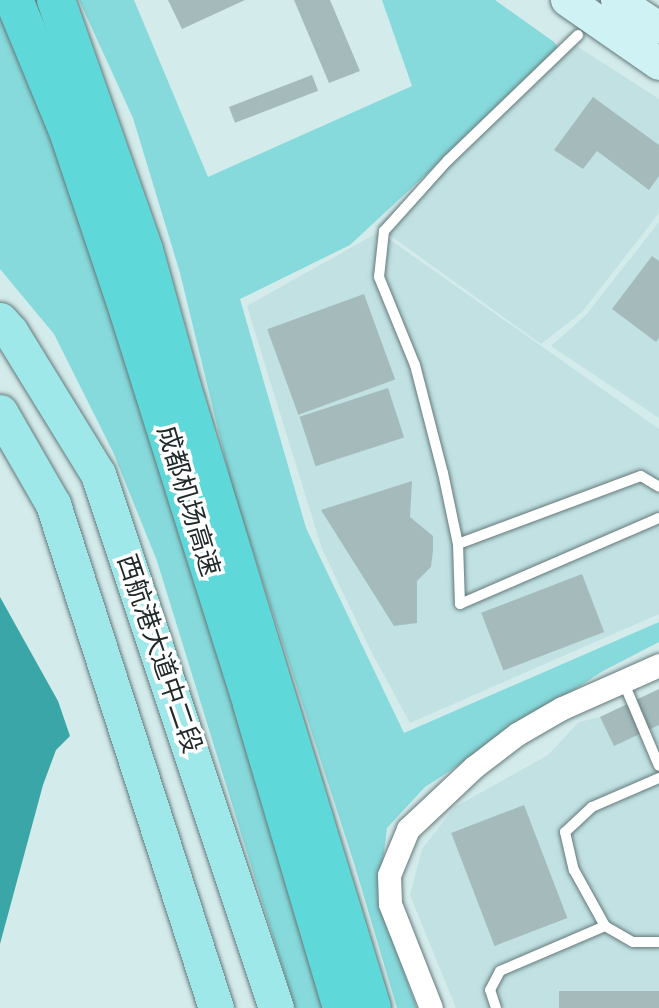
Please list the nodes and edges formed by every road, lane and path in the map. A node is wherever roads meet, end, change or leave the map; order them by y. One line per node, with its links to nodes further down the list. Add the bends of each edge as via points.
1 (14, 0): 14 (highway, 成都机场高速, via 86,181)
2 (617, 0): 5 (street)
3 (58, 2): 14 (highway, 成都机场高速, via 144,250)
4 (571, 10): 6 (street); 11 (lane, via 384,231 379,278 415,365)
5 (659, 28)
6 (659, 64)
7 (0, 320): 22 (main road, 西航港大道中二段, via 98,474)
8 (0, 412): 19 (main road, 西航港大道中二段, via 53,504)
9 (659, 487): 11 (lane, via 641,476)
10 (659, 518): 11 (lane, via 460,604)
11 (458, 544)
12 (659, 666): 13 (street)
13 (623, 681): 15 (lane); 25 (street, via 517,734 408,829 389,875 390,904)
14 (272, 721): 23 (highway, 成都机场高速); 24 (highway, 成都机场高速)
15 (659, 766)
16 (659, 778): 17 (lane, via 592,807 565,832 574,870)
17 (605, 926): 18 (lane, via 633,942); 26 (lane, via 500,971 490,990)
18 (659, 942)
19 (199, 956): 20 (main road); 21 (main road, 西航港大道中二段)
20 (210, 1008)
21 (216, 1008)
22 (276, 1008)
23 (342, 1008)
24 (372, 1008)
25 (432, 1008)
26 (496, 1008)

